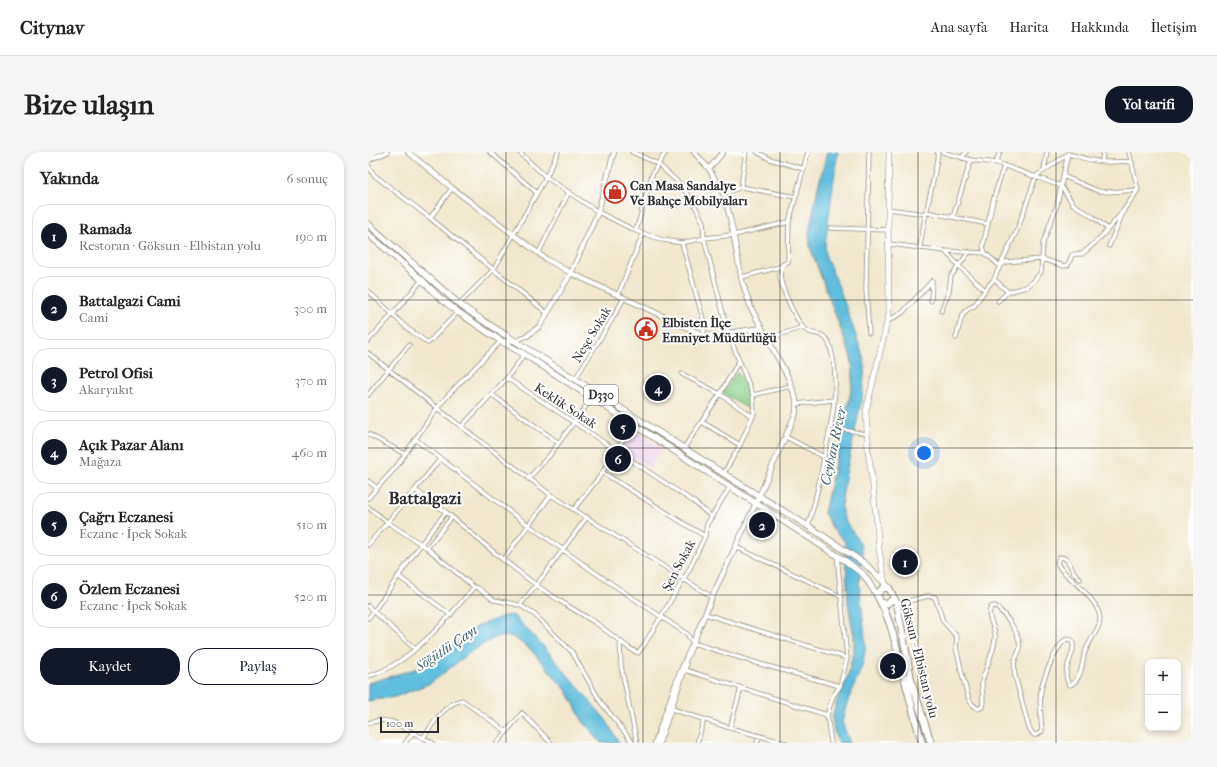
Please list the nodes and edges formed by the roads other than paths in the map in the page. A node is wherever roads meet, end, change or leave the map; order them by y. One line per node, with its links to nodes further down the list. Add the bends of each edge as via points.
1 (387, 152): 25 (street)
2 (408, 152): 41 (street)
3 (490, 152): 44 (street)
4 (519, 152): 38 (street)
5 (558, 152): 38 (street)
6 (614, 152): 49 (street)
7 (632, 152): 30 (street)
8 (666, 152): 30 (street)
9 (694, 152): 33 (street)
10 (723, 152): 33 (street)
11 (746, 152): 40 (street)
12 (757, 152): 34 (street)
13 (808, 152): 34 (street)
14 (869, 152): 57 (street)
15 (889, 152): 47 (main road)
16 (938, 152): 50 (street)
17 (942, 152): 24 (street)
18 (966, 152): 24 (street)
19 (1000, 152): 28 (street)
20 (1047, 152): 35 (street)
21 (1103, 152): 27 (street)
22 (1130, 152): 29 (street)
23 (1068, 153): 27 (street); 35 (street); 37 (street)
24 (962, 158): 26 (street)
25 (368, 160)
26 (971, 160): 28 (street); 51 (street)
27 (1102, 161): 29 (street)
28 (996, 162): 32 (street)
29 (1132, 162): 42 (street)
30 (658, 164): 60 (street, via 652,175); 65 (street, via 681,185 694,204 703,222)
31 (368, 165): 52 (street, via 374,175)
32 (1004, 165): 36 (street); 55 (street)
33 (709, 169): 45 (street)
34 (804, 169): 46 (street)
35 (1044, 170): 36 (street)
36 (1036, 176): 39 (street); 77 (street, via 1018,228)
37 (1063, 176): 39 (street); 42 (street, via 1098,191)
38 (546, 177): 43 (street); 44 (street)
39 (1062, 186): 58 (street, via 1073,204); 74 (street, via 1043,243)
40 (741, 187): 45 (street); 46 (street)
41 (452, 188): 52 (street); 62 (street)
42 (1138, 190): 48 (street)
43 (569, 192): 49 (street); 71 (street)
44 (537, 193): 62 (street)
45 (723, 194): 64 (street)
46 (796, 198): 53 (street)
47 (888, 208): 50 (street); 59 (main road)
48 (1124, 209): 58 (street); 68 (street)
49 (598, 212): 60 (street); 79 (street)
50 (925, 213): 51 (street); 69 (street)
51 (953, 217): 55 (street)
52 (430, 218): 78 (street)
53 (789, 222): 64 (street); 75 (street, via 788,262)
54 (368, 224): 90 (main road, D330)
55 (988, 224): 73 (street)
56 (830, 228): 57 (street)
57 (867, 229): 59 (street); 99 (street, via 866,289)
58 (1108, 229): 74 (street, via 1082,254 1072,255 1068,265)
59 (888, 230): 67 (main road)
60 (636, 231): 63 (street)
61 (368, 234): 82 (main road, D330)
62 (514, 234): 71 (street); 78 (street)
63 (643, 234): 66 (street); 86 (street)
64 (734, 235): 65 (street); 80 (street)
65 (704, 238): 66 (street); 98 (street)
66 (682, 243): 100 (street, via 704,326)
67 (888, 244): 69 (street); 95 (main road)
68 (1108, 246)
69 (920, 247): 70 (street)
70 (945, 251): 72 (street); 76 (street)
71 (539, 252): 79 (street, via 546,259)
72 (969, 252): 73 (street); 76 (street)
73 (984, 253): 77 (street)
74 (1042, 259): 77 (street, via 1006,262); 85 (street, via 1041,272 1033,282 1026,287)
75 (783, 266): 80 (street); 96 (street, via 780,274 781,283)
76 (959, 266): 83 (street); 91 (street, via 951,276 949,291)
77 (1000, 266): 81 (street)
78 (494, 269): 90 (street); 93 (street)
79 (573, 274): 86 (street); 93 (street)
80 (742, 277): 97 (street, via 751,308)
81 (994, 279): 83 (street); 85 (street)
82 (422, 280): 92 (main road, D330); 94 (street)
83 (985, 290): 102 (street, via 974,306 968,308 962,316)
84 (368, 291): 94 (street)
85 (1008, 292): 89 (street)
86 (618, 295): 87 (street)
87 (624, 298): 100 (street); 114 (street, Neşe Sokak)
88 (931, 301): 95 (street, via 932,281 902,313)
89 (998, 301)
90 (459, 304): 106 (main road, D330)
91 (941, 311)
92 (458, 312): 94 (street, via 428,343); 105 (main road, D330)
93 (547, 313): 101 (street, via 540,326)
94 (392, 315): 104 (street)
95 (888, 321): 131 (main road, via 866,411)
96 (803, 327): 103 (street); 121 (street, via 811,333 823,335 828,341 836,372)
97 (762, 328): 98 (street); 103 (street)
98 (728, 333): 100 (street, via 719,336); 110 (street)
99 (869, 333)
100 (703, 335)
101 (527, 336): 106 (street)
102 (956, 338)
103 (768, 339): 115 (street)
104 (368, 341)
105 (501, 341): 106 (street); 109 (main road, D330); 123 (street)
106 (516, 341): 114 (main road, D330)
107 (409, 345): 111 (street)
108 (368, 352): 111 (street)
109 (524, 354): 113 (street); 120 (main road, D330)
110 (739, 361): 117 (street); 119 (street)
111 (389, 369): 118 (street); 123 (street)
112 (682, 374): 117 (street)
113 (507, 378): 116 (street); 126 (street, Keklik Sokak)
114 (575, 379): 136 (main road, D330)
115 (791, 386): 119 (street); 122 (street)
116 (491, 394): 128 (street); 134 (street)
117 (720, 394): 124 (street); 125 (street)
118 (368, 395)
119 (753, 395): 124 (street)
120 (592, 398): 126 (street); 127 (main road, D330)
121 (834, 400): 122 (street); 129 (street)
122 (796, 404): 132 (street, via 796,413)
123 (437, 408): 128 (street); 133 (street)
124 (753, 417): 135 (street)
125 (702, 422): 135 (street); 136 (street)
126 (574, 423): 134 (street); 137 (street, Keklik Sokak)
127 (633, 424): 137 (street); 145 (main road, D330)
128 (462, 426): 143 (street)
129 (830, 427): 131 (street); 139 (street)
130 (368, 434): 138 (street)
131 (868, 434): 173 (main road, via 879,549)
132 (786, 436): 139 (street); 149 (street)
133 (415, 440): 138 (street); 140 (street)
134 (559, 443): 143 (street)
135 (740, 445): 142 (street)
136 (684, 448): 142 (main road, D330)
137 (617, 451): 141 (street); 157 (street, Keklik Sokak, via 694,502)
138 (405, 454): 146 (street)
139 (824, 457): 160 (street)
140 (440, 459): 147 (street); 159 (street)
141 (603, 473): 153 (street); 161 (street)
142 (724, 473): 149 (main road, D330)
143 (528, 479): 148 (street)
144 (368, 481): 146 (street)
145 (730, 487): 151 (main road, D330); 157 (street, Şen Sokak)
146 (377, 488): 150 (street)
147 (415, 490): 154 (street); 158 (street)
148 (551, 495): 153 (street); 159 (street)
149 (759, 496): 151 (street); 160 (main road, D330)
150 (368, 498)
151 (756, 503): 164 (street); 167 (main road, D330)
152 (368, 507): 158 (street)
153 (574, 509): 156 (street)
154 (446, 512): 155 (street); 162 (street)
155 (452, 517): 165 (street); 168 (street)
156 (587, 517): 166 (street); 171 (street)
157 (712, 518): 161 (street, Şen Sokak)
158 (387, 522): 162 (street); 163 (street)
159 (529, 525): 166 (street); 168 (street)
160 (808, 526): 173 (main road, Göksun - Elbistan yolu / D330, via 864,563)
161 (705, 536): 171 (street, Şen Sokak)
162 (421, 544): 165 (street); 169 (street)
163 (368, 545)
164 (736, 547): 176 (street); 177 (street)
165 (427, 548): 174 (street)
166 (563, 550): 172 (street); 185 (street)
167 (837, 555): 175 (main road, Göksun - Elbistan yolu / D330, via 863,574); 176 (street)
168 (503, 560): 172 (street)
169 (398, 576): 182 (street); 184 (street)
170 (1080, 579): 178 (street, via 1067,560 1060,557 1057,564 1090,597 1097,607 1100,621 1085,651 1081,670 1074,683 1070,684 1066,678 1074,643 1069,639 1064,640 1058,649 1042,685 1042,731 1037,735 1029,728 1015,676 1019,640 1002,612 995,606 990,610 995,644 982,682 984,702 982,707 978,708 969,700 956,647 957,637 943,621 935,597)
171 (684, 580): 177 (street); 185 (street, Şen Sokak)
172 (536, 585): 180 (street); 187 (street)
173 (887, 586): 175 (highway); 178 (highway, Göksun - Elbistan yolu / D330)
174 (474, 587): 180 (street, via 494,600); 184 (street)
175 (877, 595): 179 (highway, Göksun - Elbistan yolu / D330)
176 (840, 596): 190 (street)
177 (712, 597): 183 (street)
178 (896, 601): 179 (highway); 217 (highway, Göksun - Elbistan yolu / D330, via 912,684)
179 (882, 603): 216 (highway, Göksun - Elbistan yolu / D330, via 891,625)
180 (520, 605): 208 (street, via 572,652 600,700)
181 (368, 606): 182 (street)
182 (374, 611): 186 (street); 189 (street)
183 (705, 614): 188 (street); 190 (street)
184 (451, 615): 189 (street)
185 (661, 617): 187 (street, Şen Sokak, via 638,653); 188 (street, via 687,634)
186 (368, 618)
187 (620, 641): 209 (street, via 621,666)
188 (693, 643): 191 (street); 193 (street); 210 (street)
189 (415, 649): 192 (street, via 391,666)
190 (847, 658): 193 (street)
191 (684, 670): 194 (street); 195 (street)
192 (368, 676)
193 (840, 686): 196 (street)
194 (741, 688): 196 (street); 199 (street)
195 (672, 709): 197 (street); 211 (street)
196 (827, 715): 215 (street)
197 (704, 719): 199 (street); 212 (street)
198 (368, 723): 201 (street, via 381,720 393,722)
199 (730, 728): 202 (street)
200 (507, 732): 203 (street, via 462,700 447,708); 206 (street); 207 (street, via 522,713)
201 (413, 733): 203 (street); 204 (street)
202 (758, 736): 213 (street); 214 (street)
203 (423, 738): 205 (street)
204 (405, 743)
205 (433, 743)
206 (497, 743)
207 (549, 743)
208 (633, 743)
209 (637, 743)
210 (655, 743)
211 (659, 743)
212 (697, 743)
213 (757, 743)
214 (786, 743)
215 (831, 743)
216 (922, 743)
217 (931, 743)

